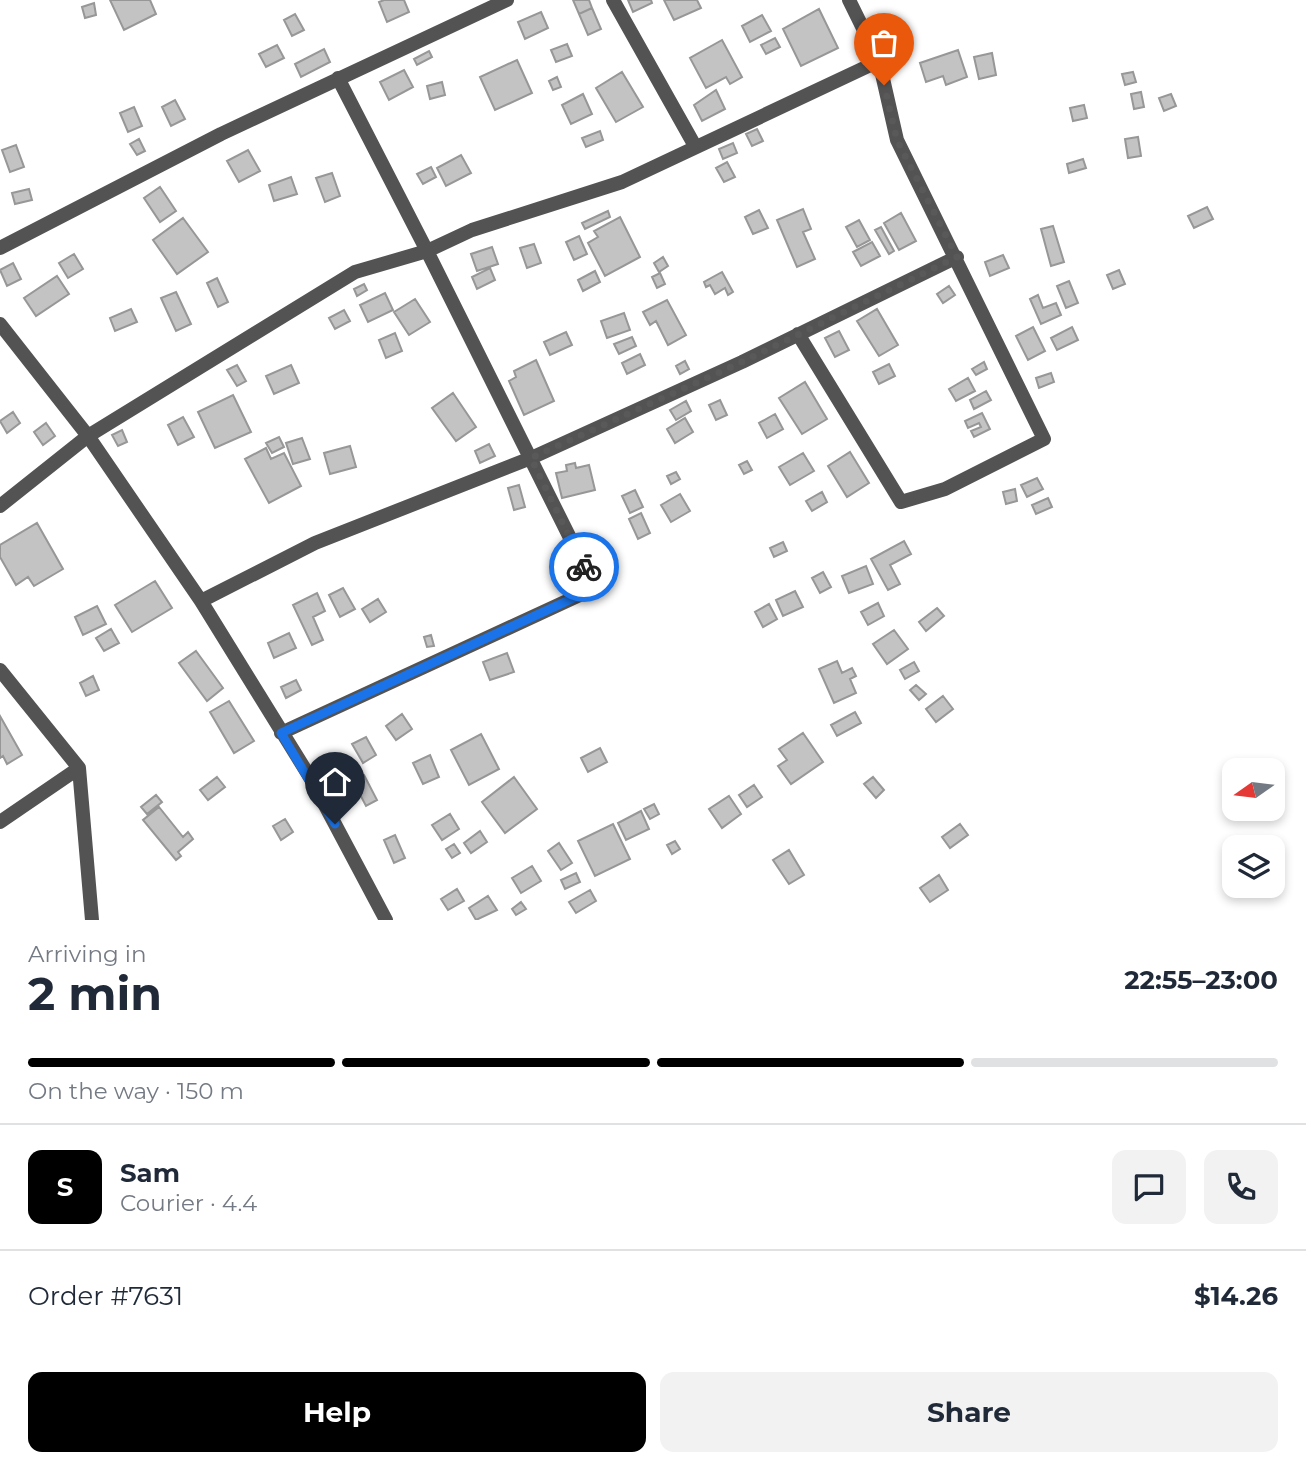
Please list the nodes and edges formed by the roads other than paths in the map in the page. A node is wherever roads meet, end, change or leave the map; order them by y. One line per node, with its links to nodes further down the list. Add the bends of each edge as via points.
1 (507, 0): 5 (street)
2 (613, 0): 6 (street)
3 (849, 0): 4 (street)
4 (879, 61): 6 (street); 9 (street, via 897,140)
5 (338, 78): 7 (street); 8 (street)
6 (695, 146): 8 (street, via 622,182 472,230)
7 (0, 248)
8 (428, 251): 12 (street, via 355,272); 13 (street)
9 (957, 257): 11 (street); 11 (street, via 1044,439 945,489 901,502)
10 (0, 324): 12 (street)
11 (798, 334): 13 (street)
12 (88, 436): 14 (street); 15 (street)
13 (531, 458): 15 (street, via 315,543); 17 (street, via 595,588)
14 (0, 506)
15 (201, 601): 17 (street)
16 (0, 670): 18 (street)
17 (281, 733): 21 (street)
18 (79, 768): 19 (street); 20 (street)
19 (0, 822)
20 (92, 920)
21 (386, 920)

